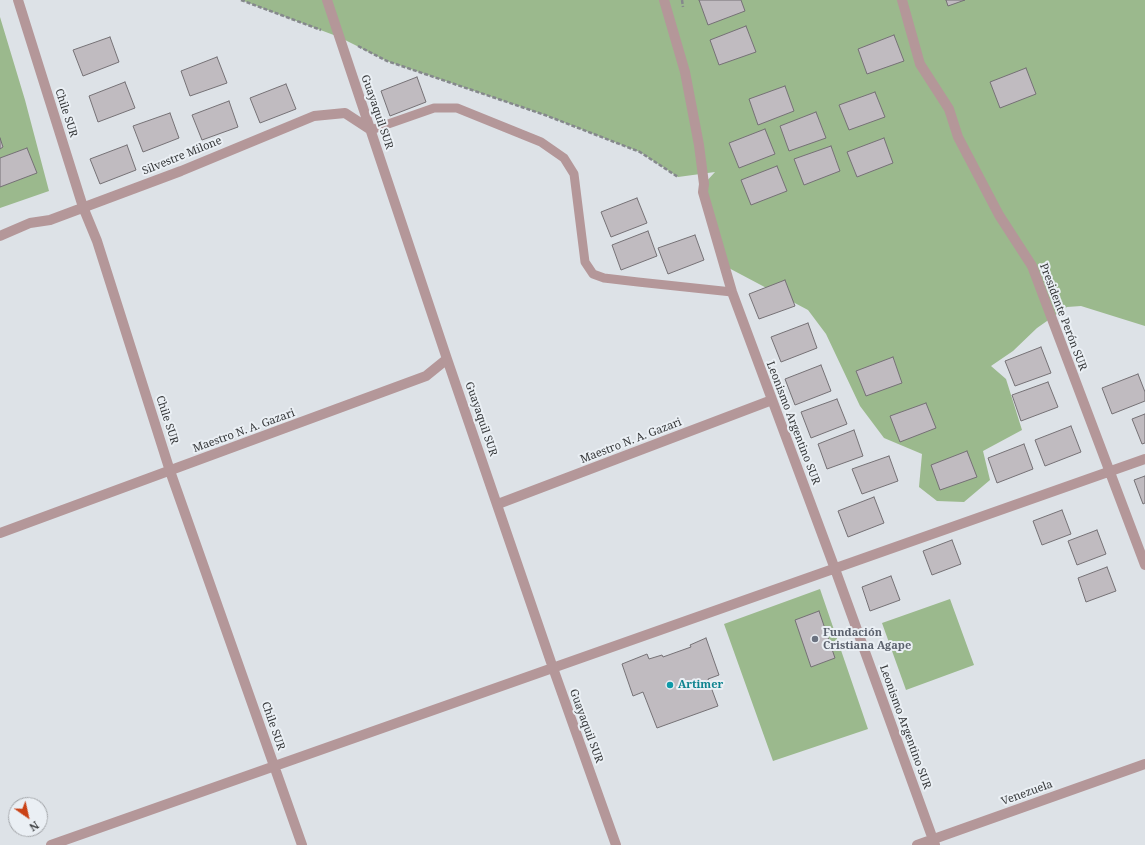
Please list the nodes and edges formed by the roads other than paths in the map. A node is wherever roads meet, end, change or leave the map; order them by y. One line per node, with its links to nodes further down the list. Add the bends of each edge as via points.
1 (18, 0): 6 (street, Chile SUR)
2 (328, 0): 5 (street, Guayaquil SUR)
3 (664, 0): 8 (street, Leonismo Argentino SUR, via 685,72 699,145 703,192)
4 (902, 0): 13 (street, Presidente Perón SUR, via 920,64 949,109 958,137 999,215 1032,266)
5 (371, 130): 6 (street, Silvestre Milone, via 345,113 314,116 181,171); 8 (lane, via 434,108 457,108 541,142 564,158 574,174 585,262 593,274 604,278); 9 (street, Guayaquil SUR)
6 (83, 207): 7 (street, Silvestre Milone, via 50,220 30,223); 12 (street, Chile SUR)
7 (0, 236)
8 (732, 292): 10 (street, Leonismo Argentino SUR)
9 (447, 359): 12 (street, Maestro N. A. Gazari, via 426,376); 14 (street, Guayaquil SUR)
10 (772, 400): 14 (street, Maestro N. A. Gazari); 17 (street, Leonismo Argentino SUR)
11 (1145, 459): 13 (street)
12 (170, 471): 15 (street, Maestro N. A. Gazari); 20 (street, Chile SUR)
13 (1109, 472): 16 (street, Presidente Perón SUR); 17 (street)
14 (498, 504): 18 (street, Guayaquil SUR)
15 (0, 533)
16 (1145, 565)
17 (836, 569): 18 (street); 21 (street, Leonismo Argentino SUR)
18 (553, 668): 20 (street); 24 (street, Guayaquil SUR)
19 (1145, 764): 21 (street, Venezuela)
20 (274, 766): 22 (street); 23 (street, Chile SUR)
21 (934, 842): 25 (street, Venezuela)
22 (51, 845)
23 (302, 845)
24 (616, 845)
25 (917, 845)

